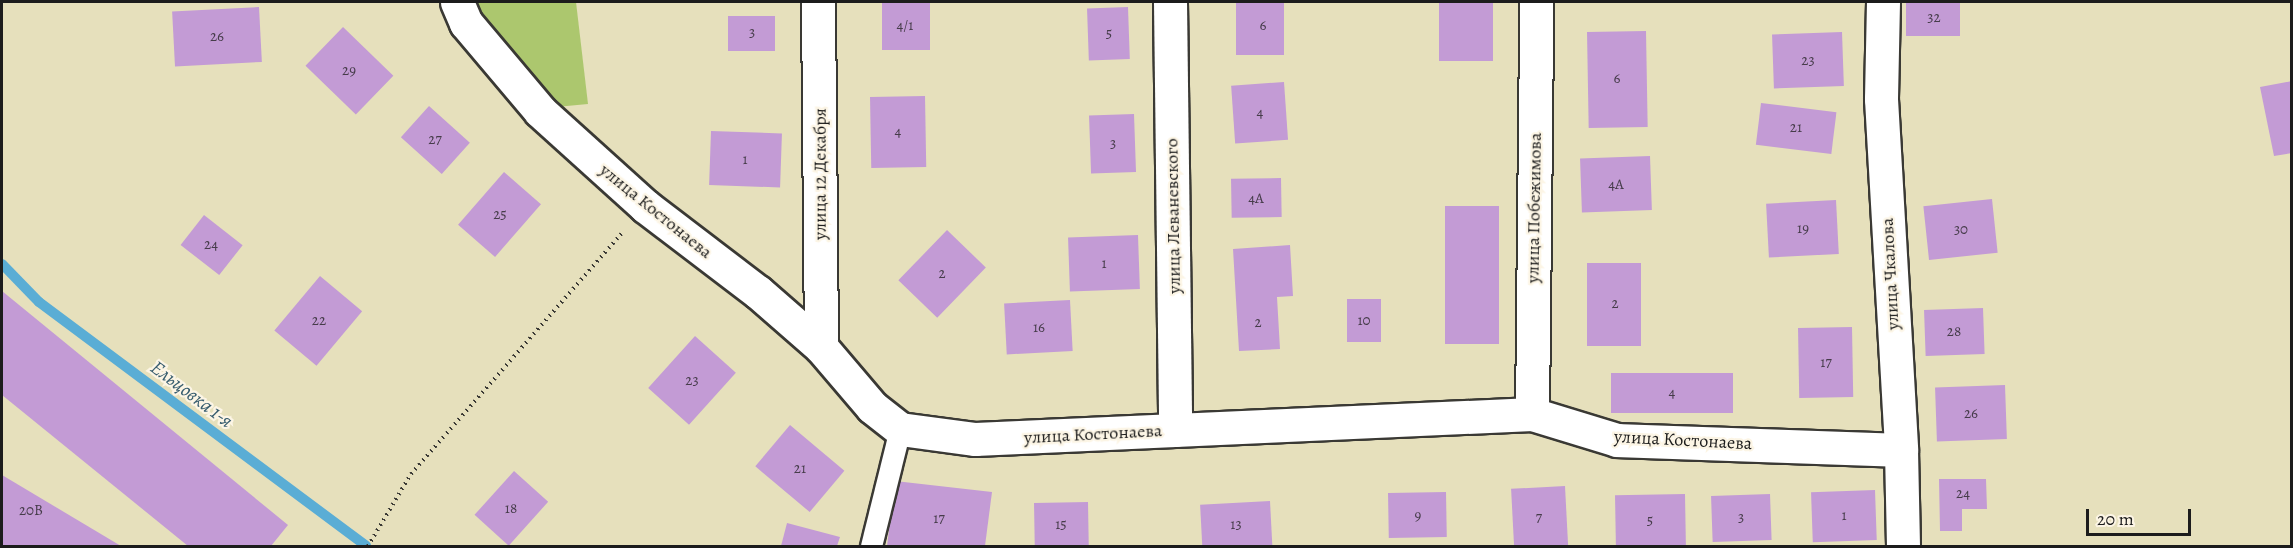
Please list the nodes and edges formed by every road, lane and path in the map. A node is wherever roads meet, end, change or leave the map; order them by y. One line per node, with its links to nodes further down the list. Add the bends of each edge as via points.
1 (457, 2): 6 (street, улица Костонаева, via 466,22 540,111)
2 (818, 2): 7 (street, улица 12 Декабря)
3 (1170, 2): 10 (street, улица Леваневского)
4 (1536, 2): 8 (street, улица Побежимова)
5 (1883, 2): 11 (street, улица Чкалова, via 1881,99)
6 (645, 206): 7 (street, улица Костонаева, via 758,291); 12 (path, via 582,283 411,474)
7 (821, 347): 9 (street, улица Костонаева, via 872,407)
8 (1532, 414): 10 (street, улица Костонаева); 11 (street, улица Костонаева, via 1617,440)
9 (900, 429): 10 (street, улица Костонаева, via 975,439); 13 (lane)
10 (1175, 430)
11 (1901, 450): 14 (street, улица Чкалова)
12 (368, 546)
13 (871, 546)
14 (1903, 546)

